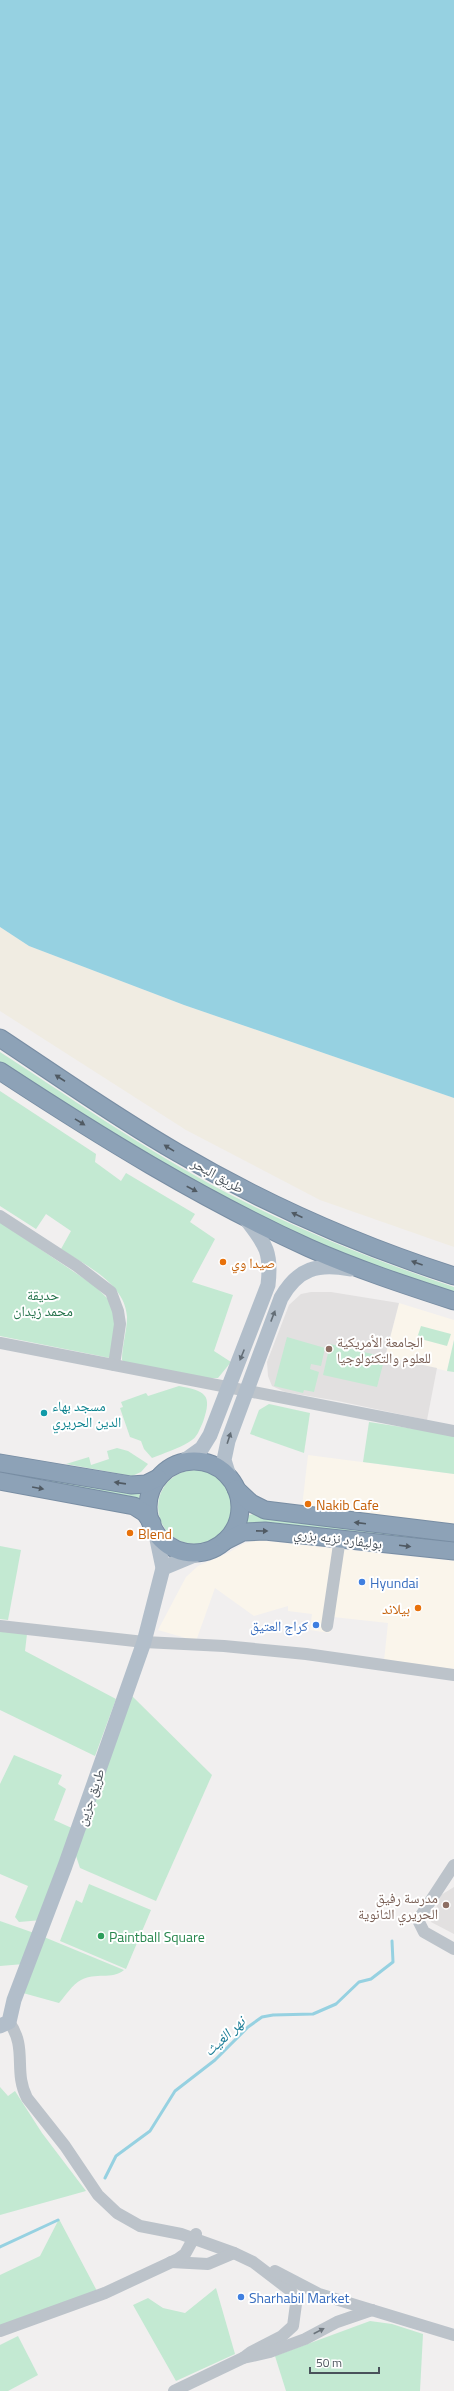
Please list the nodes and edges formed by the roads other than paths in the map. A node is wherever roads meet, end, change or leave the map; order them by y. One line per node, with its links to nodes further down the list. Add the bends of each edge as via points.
1 (0, 1038): 5 (highway, طريق البحر, one-way to 1, via 365,1244 248,1192 177,1153)
2 (0, 1071): 4 (highway, طريق البحر, one-way to 4, via 168,1177)
3 (0, 1216): 9 (street, via 77,1266 111,1292 120,1324)
4 (244, 1216): 6 (highway, طريق البحر, via 310,1248); 10 (main road, one-way to 10, via 264,1242 269,1262 269,1278)
5 (454, 1276)
6 (383, 1278): 7 (highway, طريق البحر); 11 (main road, one-way to 6, via 275,1310 286,1290 298,1276 324,1266 349,1269)
7 (454, 1301)
8 (0, 1343): 9 (street)
9 (114, 1365): 10 (street)
10 (230, 1386): 11 (street); 14 (main road, via 206,1442)
11 (247, 1389): 12 (street); 17 (main road, one-way to 11, via 224,1463)
12 (454, 1431)
13 (0, 1462): 15 (highway, one-way to 13, via 146,1484 131,1484)
14 (181, 1463): 15 (highway, via 165,1471); 17 (highway, via 194,1460 207,1462 219,1468)
15 (158, 1478): 18 (highway, via 149,1500)
16 (0, 1481): 18 (highway, one-way to 18, via 134,1506 145,1513)
17 (232, 1482): 19 (highway, بوليفارد نزيه بزري, one-way to 17, via 265,1510 251,1503); 21 (highway, via 240,1502 239,1517 234,1530)
18 (153, 1527): 23 (highway, via 164,1541 176,1549); 24 (main road, طريق جزين)
19 (454, 1533)
20 (340, 1538): 21 (highway, بوليفارد نزيه بزري, one-way to 20, via 243,1532 254,1531); 22 (highway, بوليفارد نزيه بزري, one-way to 22); 26 (street)
21 (225, 1541): 23 (highway)
22 (454, 1551)
23 (204, 1552): 24 (main road)
24 (163, 1568): 27 (main road, طريق جزين)
25 (0, 1626): 27 (street)
26 (328, 1626)
27 (144, 1642): 28 (street, via 306,1654); 31 (main road, طريق جزين, via 65,1866)
28 (454, 1676)
29 (454, 1865): 30 (street, via 418,1920 424,1932)
30 (454, 1949)
31 (4, 2024): 32 (street, via 16,2034 21,2047 21,2084 27,2098 107,2205 153,2229)
32 (195, 2236): 33 (street); 34 (street, via 185,2254); 35 (street, via 231,2246)
33 (234, 2253): 34 (street, via 208,2264); 35 (street)
34 (170, 2262): 43 (street, via 105,2293)
35 (260, 2264): 36 (street); 37 (street)
36 (291, 2291): 37 (street); 40 (street)
37 (319, 2294): 38 (street); 40 (street, via 302,2301)
38 (342, 2302): 39 (street); 41 (street, via 344,2313)
39 (372, 2310): 41 (street); 44 (street)
40 (296, 2311): 42 (street)
41 (337, 2322): 45 (street, one-way to 41)
42 (293, 2326): 45 (street); 46 (street, via 282,2336)
43 (0, 2331)
44 (454, 2334)
45 (305, 2339): 46 (street, via 270,2352)
46 (243, 2358): 47 (street)
47 (174, 2391)

